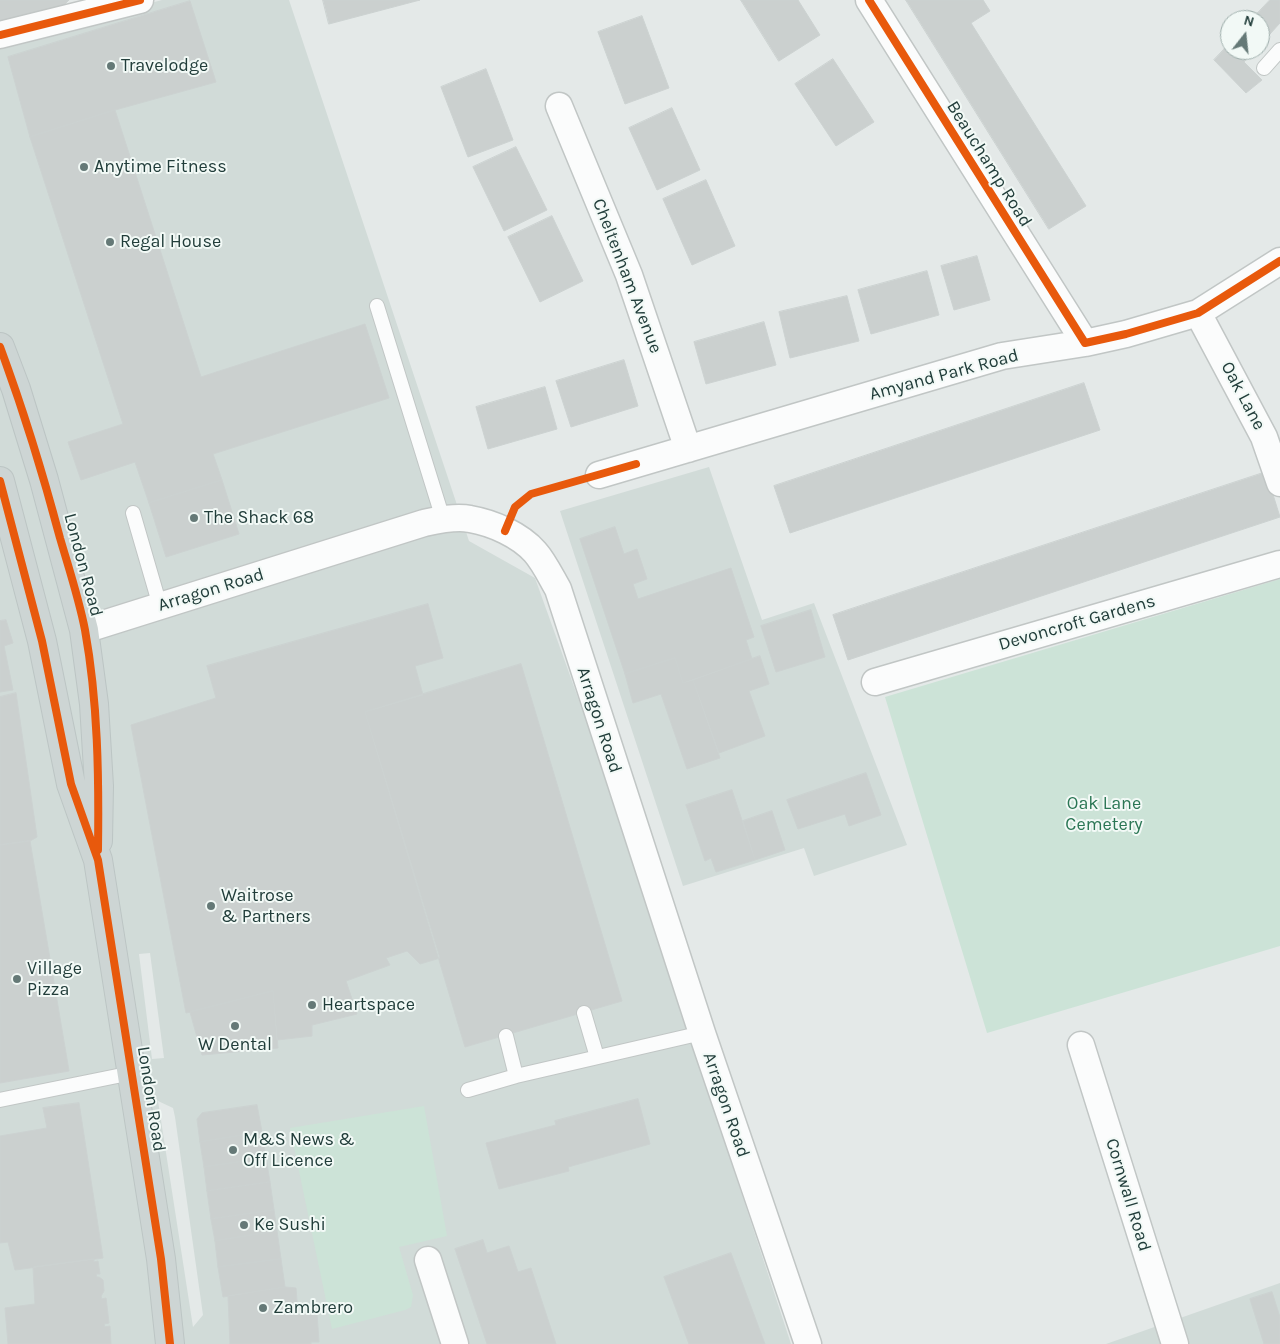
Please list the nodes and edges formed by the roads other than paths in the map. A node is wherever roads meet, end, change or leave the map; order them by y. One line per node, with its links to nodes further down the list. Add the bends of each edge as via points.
1 (140, 0): 3 (street)
2 (869, 0): 10 (street, Beauchamp Road)
3 (0, 35)
4 (1280, 50): 5 (lane)
5 (1264, 68)
6 (559, 106): 12 (street, Cheltenham Avenue, via 629,275)
7 (1280, 261): 9 (street, Amyand Park Road)
8 (377, 306): 18 (lane)
9 (1198, 313): 10 (street, Amyand Park Road); 15 (street, Oak Lane, via 1264,437)
10 (1084, 343): 12 (street, Amyand Park Road, via 1002,356)
11 (0, 346): 14 (main road, London Road)
12 (688, 449): 13 (street, Amyand Park Road)
13 (599, 475)
14 (44, 480): 16 (main road); 21 (main road, London Road)
15 (1280, 483)
16 (1, 488): 22 (main road, London Road)
17 (133, 513): 20 (lane)
18 (443, 519): 20 (street, Arragon Road); 26 (street, Arragon Road, via 469,518 517,537 536,553 558,589)
19 (1280, 564): 23 (street, Devoncroft Gardens)
20 (160, 606): 21 (street, Arragon Road)
21 (84, 630): 22 (main road); 24 (main road, London Road, via 94,704 99,786)
22 (42, 641): 24 (main road, London Road, via 71,784)
23 (875, 682)
24 (98, 860): 30 (main road, London Road)
25 (584, 1013): 29 (lane)
26 (702, 1033): 29 (lane); 37 (street, Arragon Road)
27 (506, 1036): 31 (lane)
28 (1081, 1046): 38 (street, Cornwall Road)
29 (597, 1057): 31 (lane)
30 (132, 1073): 33 (lane); 35 (main road, London Road, via 161,1259)
31 (516, 1076): 32 (lane)
32 (468, 1090)
33 (0, 1100)
34 (428, 1260): 36 (street)
35 (170, 1344)
36 (455, 1344)
37 (808, 1344)
38 (1175, 1344)

